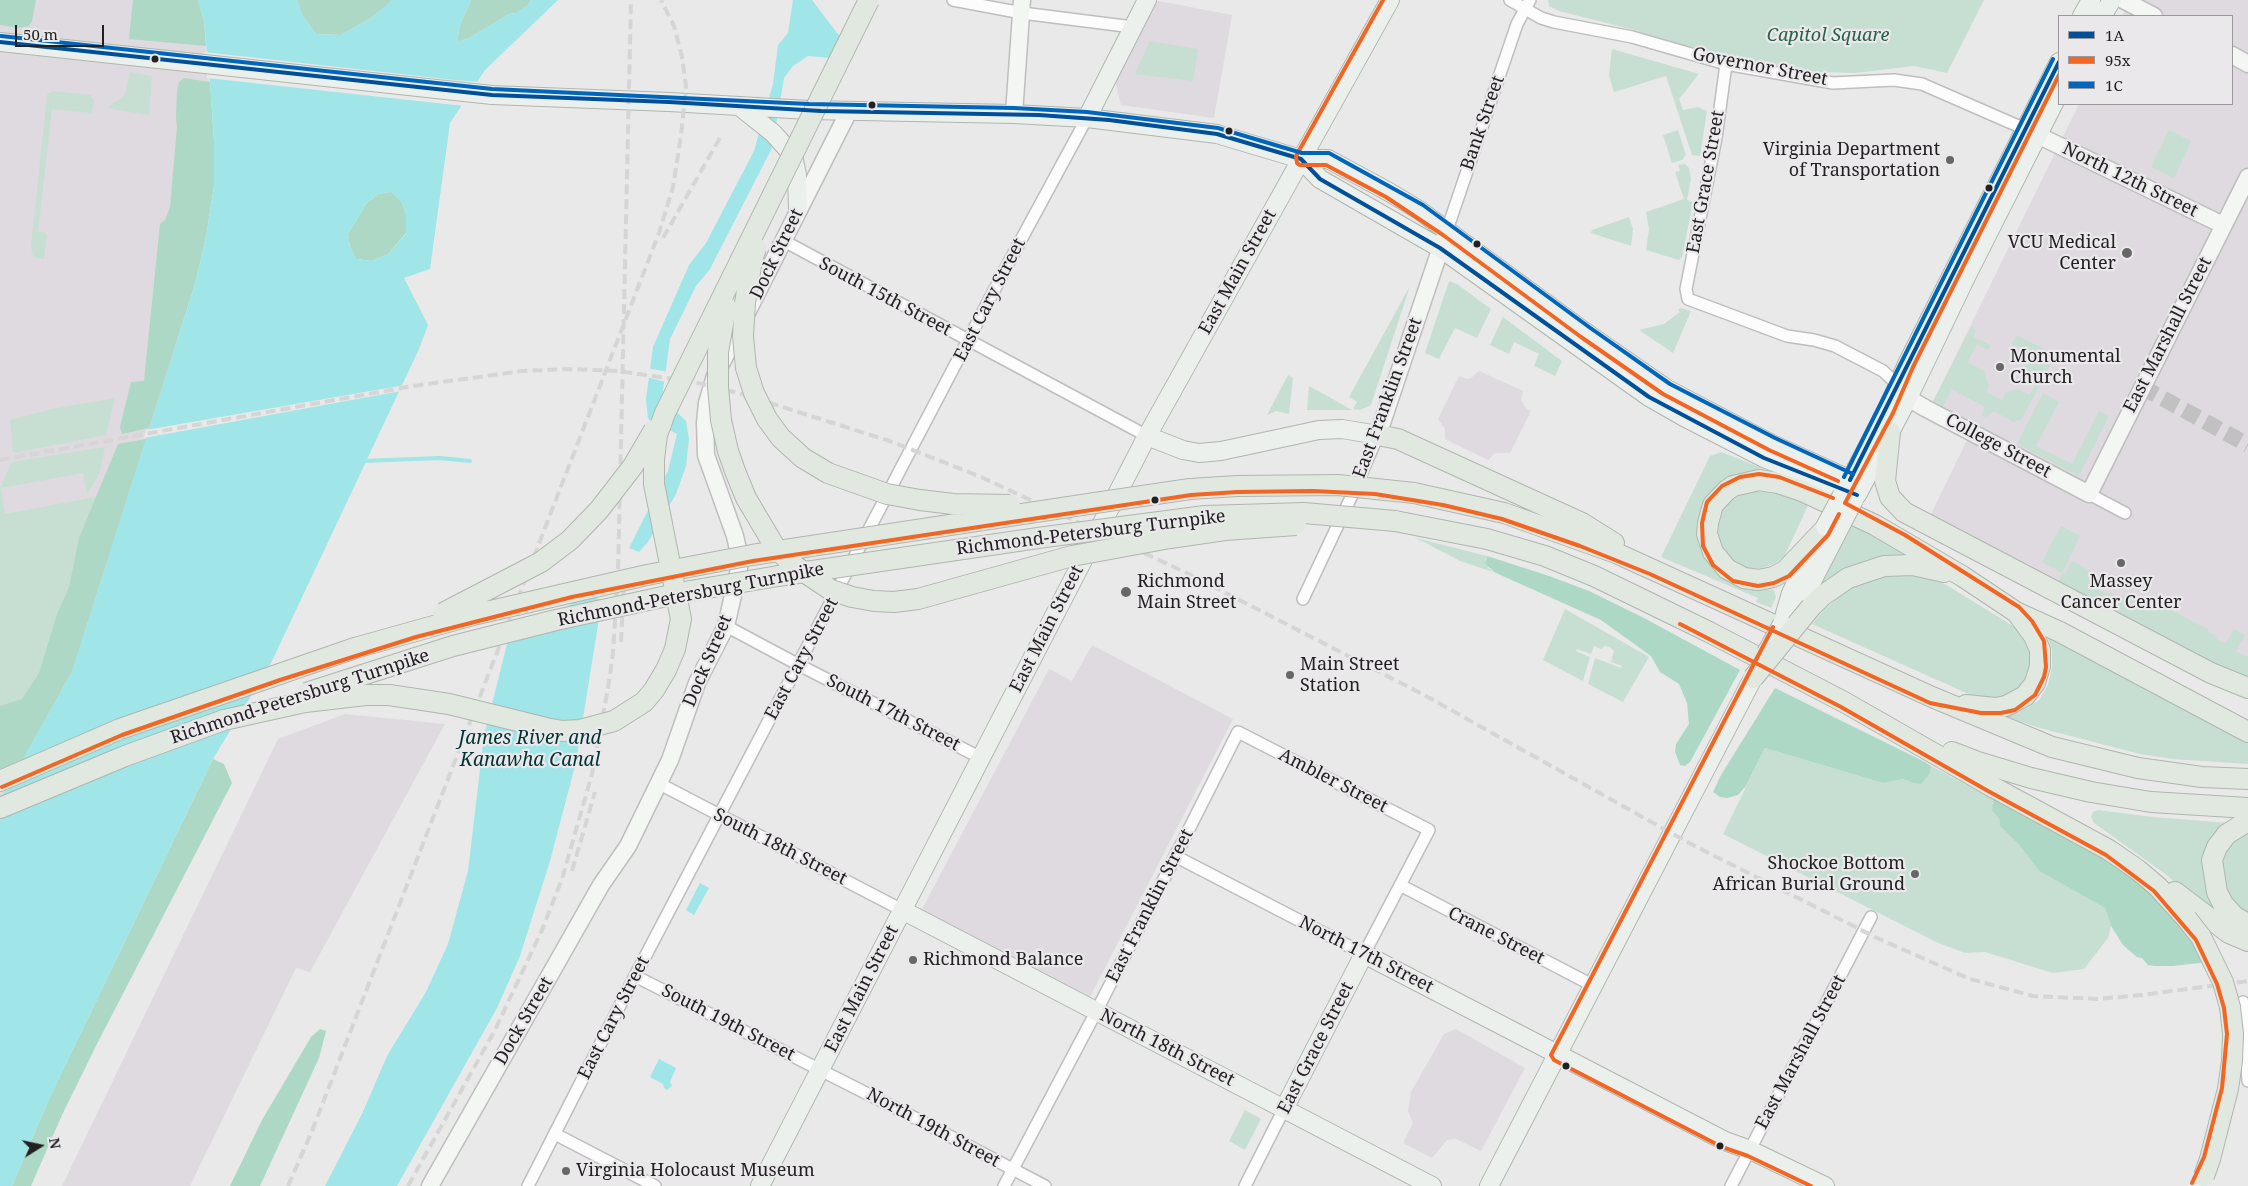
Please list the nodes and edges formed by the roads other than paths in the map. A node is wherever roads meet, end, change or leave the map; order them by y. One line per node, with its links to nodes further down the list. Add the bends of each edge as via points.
1 (868, 0): 28 (highway, bridge); 34 (highway, bridge)
2 (953, 0): 10 (street)
3 (1147, 0): 14 (main road, East Cary Street)
4 (1390, 0): 26 (main road, East Main Street)
5 (1510, 0): 9 (street, Governor Street)
6 (2091, 0): 11 (main road)
7 (2112, 0): 12 (main road)
8 (2123, 0): 13 (main road)
9 (1527, 5): 17 (street, Governor Street, via 1554,22 1632,37); 31 (street, Bank Street, via 1517,24)
10 (1022, 6): 14 (street); 23 (main road)
11 (2083, 15)
12 (2103, 15)
13 (2152, 15)
14 (1133, 27): 24 (main road, East Cary Street)
15 (3, 42): 21 (main road, via 488,94)
16 (2233, 56): 18 (main road)
17 (1726, 64): 25 (street, Governor Street, via 1833,83 1884,80 1922,84); 36 (street, East Grace Street, via 1716,138 1686,289 1688,299 1786,336 1830,344 1883,370)
18 (2248, 64)
19 (2058, 65): 25 (main road)
20 (2058, 94): 25 (main road)
21 (739, 106): 22 (main road); 29 (main road, via 786,146 794,160)
22 (849, 111): 23 (main road); 29 (main road, Dock Street)
23 (1014, 114): 24 (main road)
24 (1087, 118): 26 (main road, via 1217,134); 35 (street, East Cary Street)
25 (2032, 132): 30 (main road, North 12th Street); 36 (main road)
26 (1301, 158): 31 (main road, via 1328,159 1389,192); 33 (main road, via 1320,179); 39 (main road, East Main Street)
27 (2248, 177): 30 (main road, East Marshall Street)
28 (774, 194): 42 (highway, bridge, via 752,260 743,336 746,368 754,393 781,438 803,458 828,473 854,484 912,499 987,506); 60 (highway, bridge, via 664,413 658,435 654,484 681,619 675,650 666,670 644,702 614,721 562,731 449,704 389,695 305,702)
29 (798, 210): 32 (main road, Dock Street)
30 (2223, 225): 41 (main road, East Marshall Street)
31 (1447, 230): 33 (main road, Bank Street); 40 (main road, via 1667,389 1772,444)
32 (784, 241): 35 (street, South 15th Street); 51 (main road, Dock Street, via 715,376 704,423 706,455 736,536 739,554 739,569)
33 (1440, 248): 38 (main road, East Franklin Street); 40 (main road, via 1648,397 1764,458)
34 (737, 269): 44 (highway, bridge, via 722,319 718,352 718,395 728,450 746,498 775,547 792,564 831,590 852,597 894,602 918,599 1072,556 1170,538 1276,526); 52 (highway, bridge, via 633,466 599,510 570,540 541,562 472,600)
35 (969, 342): 39 (street, South 15th Street); 53 (street, East Cary Street)
36 (1903, 391): 37 (main road); 40 (main road); 41 (main road, College Street)
37 (1890, 432): 40 (main road); 54 (highway, via 1885,481 1890,497 1904,512)
38 (1378, 434): 39 (main road, via 1342,429 1319,430 1199,453); 46 (highway, via 1398,439 1582,523); 48 (street, East Franklin Street)
39 (1147, 436): 63 (main road, East Main Street)
40 (1852, 491): 45 (main road, bridge)
41 (2089, 494): 43 (street)
42 (1095, 503): 46 (highway, Richmond-Petersburg Turnpike, bridge, via 1237,486 1338,485 1414,494 1504,513); 52 (highway, Richmond-Petersburg Turnpike, bridge, via 752,555 647,575 473,615)
43 (2125, 513)
44 (1402, 521): 59 (highway, via 1487,538 1569,566 1652,603); 60 (highway, Richmond-Petersburg Turnpike, bridge, via 1304,513 1205,516 778,576 620,605 501,633)
45 (1828, 531): 47 (highway, via 1785,571 1773,578 1759,580 1744,578 1727,570 1712,552 1707,534 1710,513 1726,491 1752,480 1768,481 1837,506); 49 (main road)
46 (1652, 568): 57 (highway, Richmond-Petersburg Turnpike)
47 (1962, 576): 49 (highway, via 1913,565 1884,566 1848,578 1822,596); 50 (highway)
48 (1303, 599)
49 (1801, 600): 55 (highway, bridge); 55 (main road, bridge, via 1782,624)
50 (2016, 612): 57 (highway, via 2040,650 2038,675 2030,691 2013,704 1994,708); 62 (highway)
51 (726, 626): 53 (street, South 17th Street); 66 (main road, Dock Street, via 697,683 670,760)
52 (355, 648): 65 (highway, Richmond-Petersburg Turnpike, via 120,730)
53 (799, 665): 63 (street, South 17th Street); 69 (street, East Cary Street)
54 (2211, 673): 56 (highway); 58 (highway)
55 (1751, 682): 81 (main road)
56 (2248, 688)
57 (1932, 697): 64 (highway, Richmond-Petersburg Turnpike, via 2027,737 2104,761 2175,774)
58 (2248, 698)
59 (1844, 702): 68 (highway, via 1928,742 2031,778 2151,802); 72 (highway)
60 (224, 720): 67 (highway, Richmond-Petersburg Turnpike, via 117,759)
61 (1238, 732): 71 (street, Ambler Street); 73 (street, East Franklin Street)
62 (2248, 732)
63 (981, 758): 75 (main road, East Main Street)
64 (2248, 779)
65 (0, 781)
66 (658, 783): 69 (street, South 18th Street); 92 (main road, Dock Street, via 628,846 596,893)
67 (0, 808)
68 (2248, 808)
69 (720, 816): 75 (street, South 18th Street); 80 (street, East Cary Street)
70 (2248, 822): 77 (highway, via 2227,834 2212,860 2217,892 2223,904 2234,917)
71 (1429, 830): 74 (street, East Grace Street)
72 (2116, 855): 78 (highway, via 2173,890 2230,933); 91 (highway, bridge, via 2158,887 2201,937 2223,982 2230,1007 2233,1034 2228,1089)
73 (1175, 856): 79 (street, North 17th Street); 83 (street, East Franklin Street)
74 (1400, 886): 79 (street, East Grace Street); 81 (street, Crane Street)
75 (902, 910): 83 (main road, North 18th Street); 85 (main road, East Main Street)
76 (1871, 917): 89 (street, East Marshall Street)
77 (2248, 924)
78 (2248, 941)
79 (1364, 954): 84 (main road, North 17th Street); 87 (main road, East Grace Street)
80 (635, 976): 85 (street, South 19th Street); 88 (street, East Cary Street)
81 (1592, 986): 84 (main road)
82 (2243, 1002): 86 (street)
83 (1096, 1012): 87 (main road, North 18th Street); 90 (street, East Franklin Street)
84 (1557, 1054): 89 (main road, North 17th Street, via 1725,1141); 100 (main road)
85 (820, 1070): 90 (street, North 19th Street); 95 (main road, East Main Street)
86 (2248, 1081)
87 (1284, 1109): 98 (street, East Grace Street); 99 (main road, North 18th Street)
88 (555, 1134): 93 (street, East Cary Street); 94 (street)
89 (1750, 1150): 101 (street, East Marshall Street); 102 (main road, North 17th Street)
90 (1013, 1170): 96 (street, East Franklin Street); 97 (street, North 19th Street)
91 (2201, 1181)
92 (430, 1186)
93 (528, 1186)
94 (655, 1186)
95 (760, 1186)
96 (1004, 1186)
97 (1045, 1186)
98 (1245, 1186)
99 (1432, 1186)
100 (1489, 1186)
101 (1731, 1186)
102 (1825, 1186)

